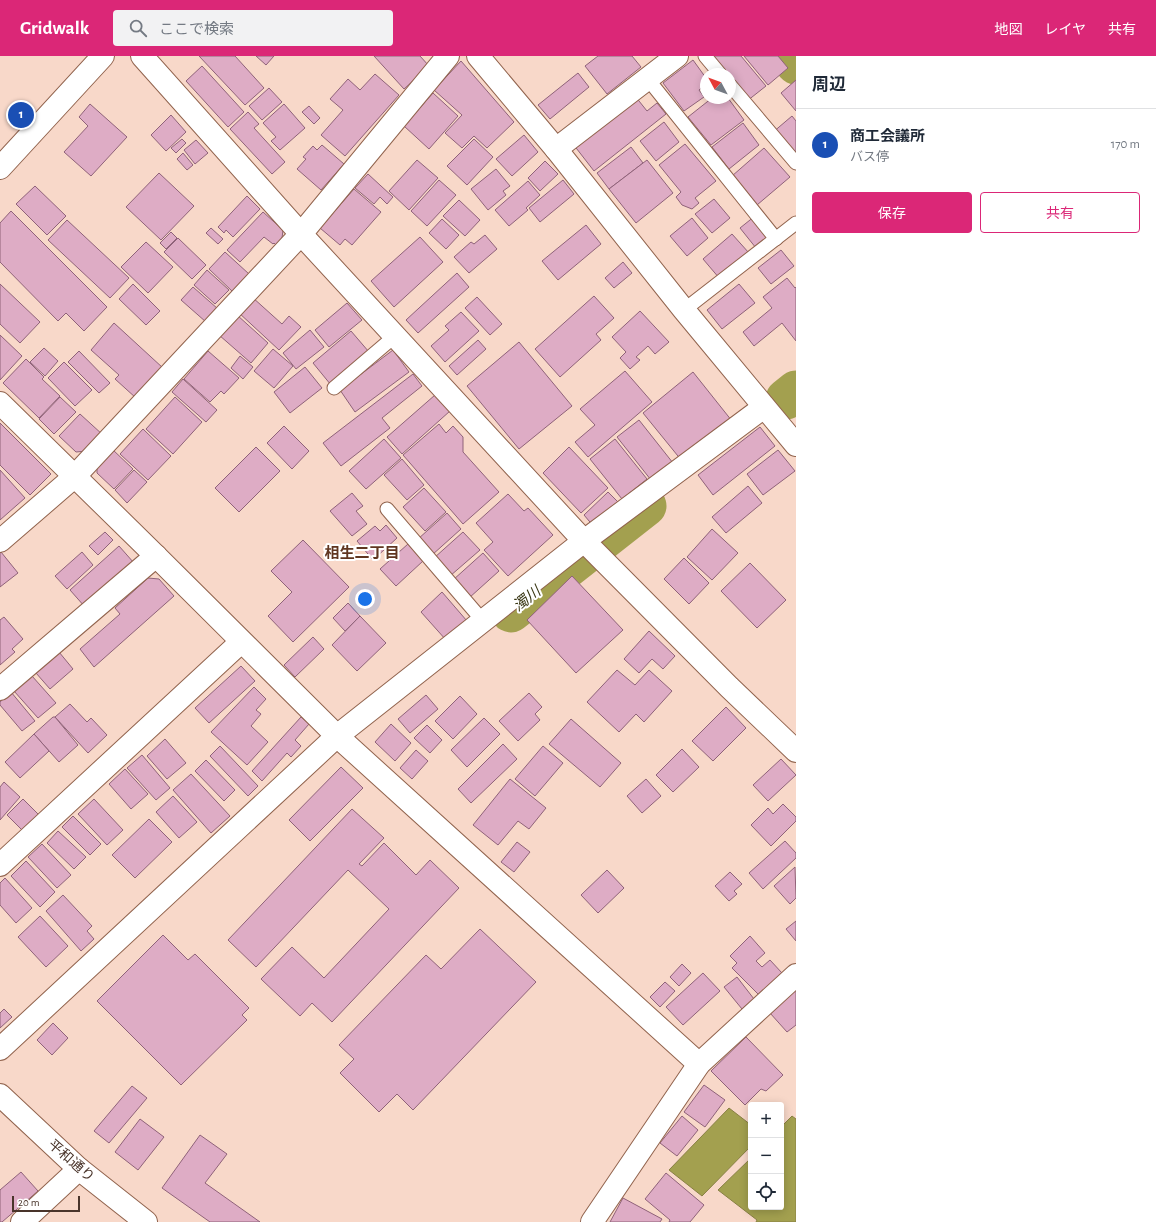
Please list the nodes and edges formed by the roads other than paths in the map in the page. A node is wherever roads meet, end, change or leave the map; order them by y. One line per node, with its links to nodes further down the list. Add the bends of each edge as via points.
1 (103, 56): 12 (main road)
2 (142, 56): 14 (main road)
3 (448, 56): 14 (main road)
4 (478, 56): 10 (main road)
5 (677, 56): 8 (main road)
6 (705, 56): 7 (lane)
7 (715, 68)
8 (647, 78): 10 (main road); 15 (lane)
9 (736, 92): 11 (lane)
10 (556, 149): 16 (main road)
11 (796, 163)
12 (0, 168)
13 (796, 223): 15 (lane)
14 (301, 234): 17 (main road); 22 (main road)
15 (776, 239): 16 (lane)
16 (684, 310): 20 (main road)
17 (395, 336): 18 (lane); 25 (main road)
18 (334, 388)
19 (0, 403): 22 (main road)
20 (764, 408): 21 (main road); 25 (main road)
21 (796, 445)
22 (74, 477): 24 (main road); 26 (main road)
23 (387, 509): 27 (lane)
24 (0, 541)
25 (590, 547): 27 (main road); 31 (main road)
26 (156, 556): 28 (main road); 29 (main road)
27 (483, 621): 30 (main road)
28 (241, 642): 30 (main road); 32 (main road)
29 (0, 689)
30 (337, 736): 34 (main road); 35 (main road)
31 (796, 751)
32 (2, 859)
33 (796, 975): 35 (main road)
34 (0, 1049)
35 (698, 1064): 40 (main road)
36 (0, 1095): 37 (main road, 平和通り)
37 (79, 1169): 38 (main road); 39 (main road, 平和通り)
38 (22, 1222)
39 (146, 1222)
40 (592, 1222)

